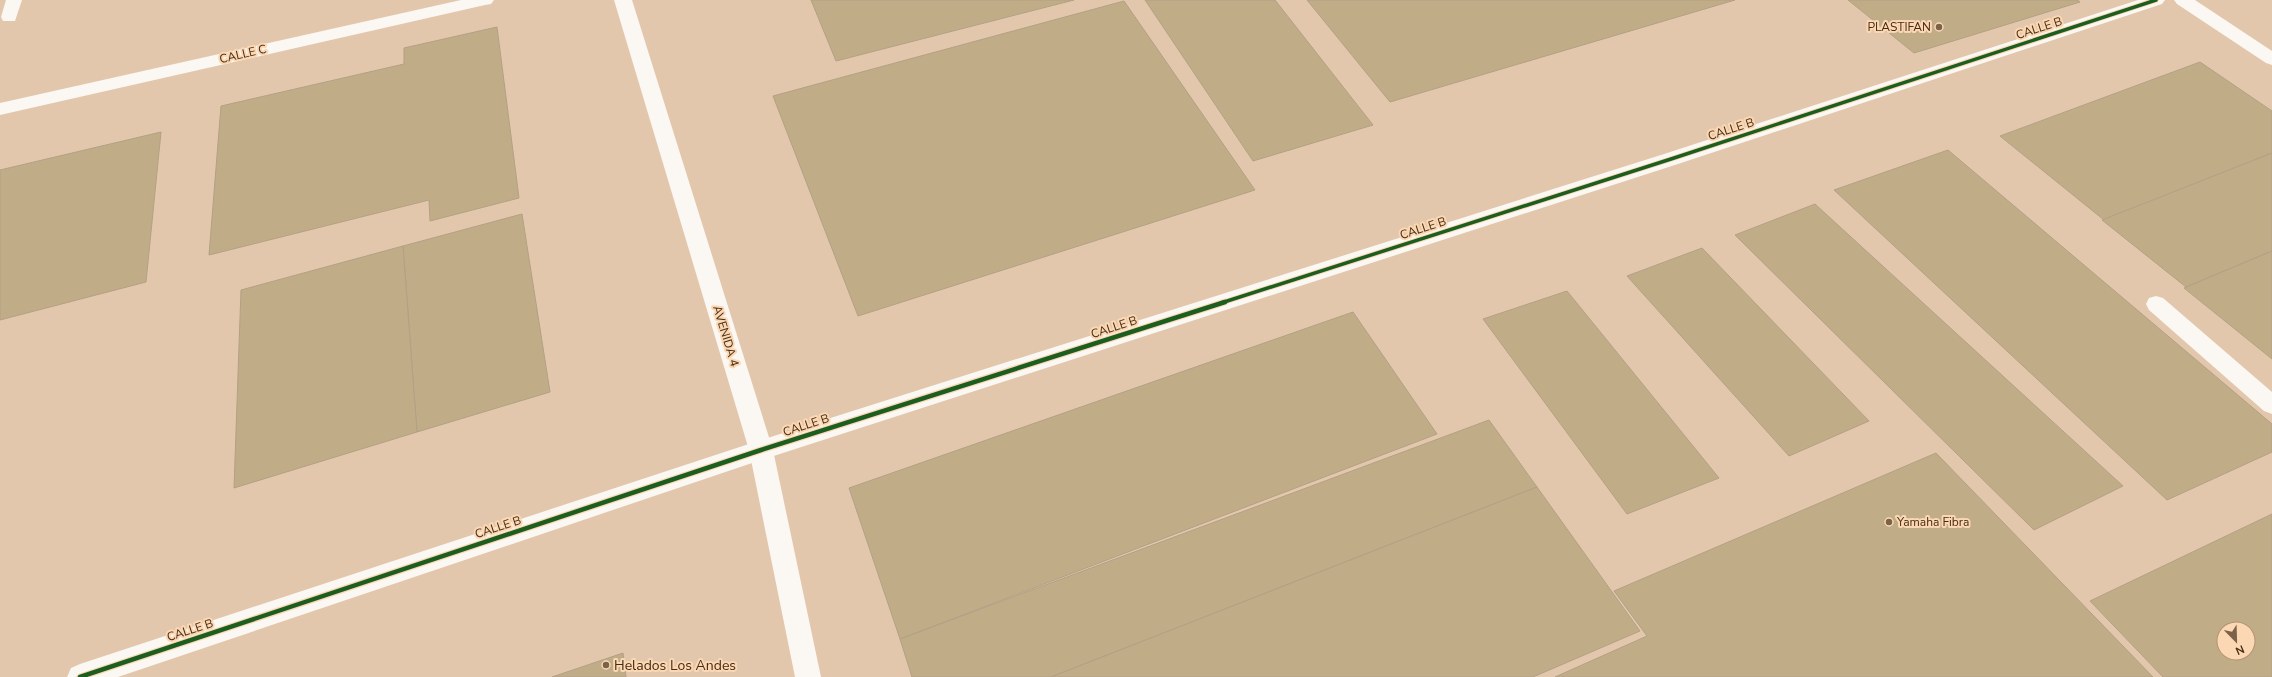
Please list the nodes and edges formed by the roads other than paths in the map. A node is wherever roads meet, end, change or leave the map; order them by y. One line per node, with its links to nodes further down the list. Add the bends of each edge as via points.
1 (14, 0): 6 (lane)
2 (485, 0): 8 (street, CALLE C)
3 (623, 0): 11 (street, AVENIDA 4)
4 (2156, 0): 11 (street, CALLE B, via 1656,164)
5 (2183, 0): 7 (street)
6 (9, 17)
7 (2272, 59)
8 (0, 109)
9 (2156, 304): 10 (lane)
10 (2272, 405)
11 (760, 450): 12 (street, CALLE B); 13 (street, AVENIDA 4)
12 (80, 677)
13 (808, 677)

